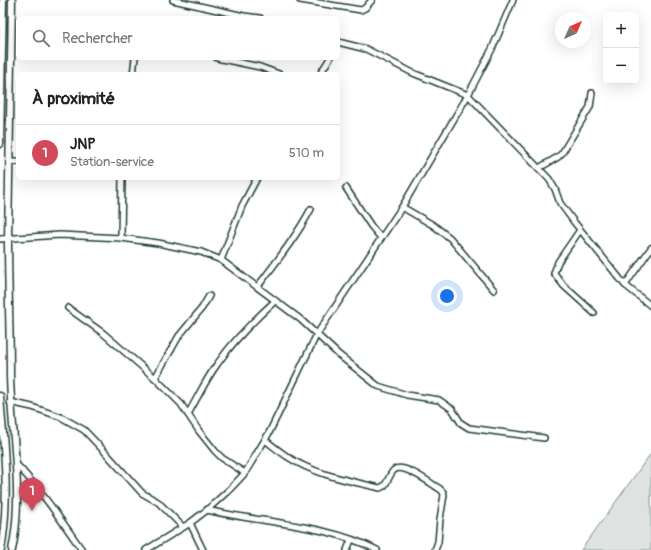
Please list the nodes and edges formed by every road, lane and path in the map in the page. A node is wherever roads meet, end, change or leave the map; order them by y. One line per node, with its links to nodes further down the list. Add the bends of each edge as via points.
1 (2, 0): 17 (street)
2 (12, 0): 19 (street)
3 (174, 0): 7 (street)
4 (300, 0): 5 (street, via 361,10)
5 (372, 0)
6 (513, 0): 16 (street)
7 (244, 16)
8 (340, 42): 16 (street, via 366,49)
9 (135, 60): 12 (street)
10 (227, 60): 13 (street)
11 (329, 60): 14 (street)
12 (133, 72)
13 (274, 72)
14 (321, 72)
15 (592, 93): 21 (street, via 590,107 562,153)
16 (468, 95): 21 (street); 25 (street)
17 (0, 139): 18 (street)
18 (0, 144)
19 (10, 162): 20 (street); 31 (street)
20 (16, 162)
21 (539, 168): 27 (street, via 555,189 560,204)
22 (122, 180): 28 (street)
23 (256, 180): 33 (street, via 242,206)
24 (346, 188): 29 (street)
25 (402, 207): 29 (street); 36 (street, via 450,238)
26 (311, 209): 35 (street, via 289,246)
27 (580, 230): 34 (street); 41 (street, via 558,262 554,273 564,286)
28 (121, 238): 31 (street, via 60,234); 33 (street, via 201,252)
29 (381, 238): 42 (street)
30 (0, 239): 31 (street)
31 (8, 240): 45 (street)
32 (651, 248): 34 (street)
33 (221, 260): 35 (street)
34 (625, 285): 39 (street)
35 (258, 286): 38 (street)
36 (494, 290)
37 (208, 296): 43 (street, via 202,308 179,336)
38 (274, 301): 42 (street); 46 (street, via 238,337 216,364)
39 (651, 306)
40 (68, 308): 43 (street, via 103,333)
41 (594, 313)
42 (317, 334): 47 (street, via 378,386 392,392 439,400 452,409 461,423 468,428); 49 (street)
43 (155, 378): 46 (street)
44 (0, 396): 48 (street)
45 (10, 402): 50 (street); 55 (street, via 56,415 84,430 142,493 158,502)
46 (188, 414): 51 (street, via 215,451)
47 (544, 438)
48 (2, 440): 53 (street, via 7,488)
49 (265, 440): 51 (street); 64 (street, via 296,462 352,482 380,488 398,468 419,476 444,495)
50 (16, 464): 58 (street); 59 (street, via 56,512)
51 (245, 473): 52 (street)
52 (206, 510): 54 (street); 56 (street, via 235,517 306,527)
53 (2, 521): 57 (street)
54 (190, 522): 55 (street); 61 (street)
55 (183, 527): 60 (street)
56 (351, 540): 62 (street); 63 (street)
57 (1, 550)
58 (12, 550)
59 (82, 550)
60 (146, 550)
61 (203, 550)
62 (347, 550)
63 (377, 550)
64 (435, 550)

